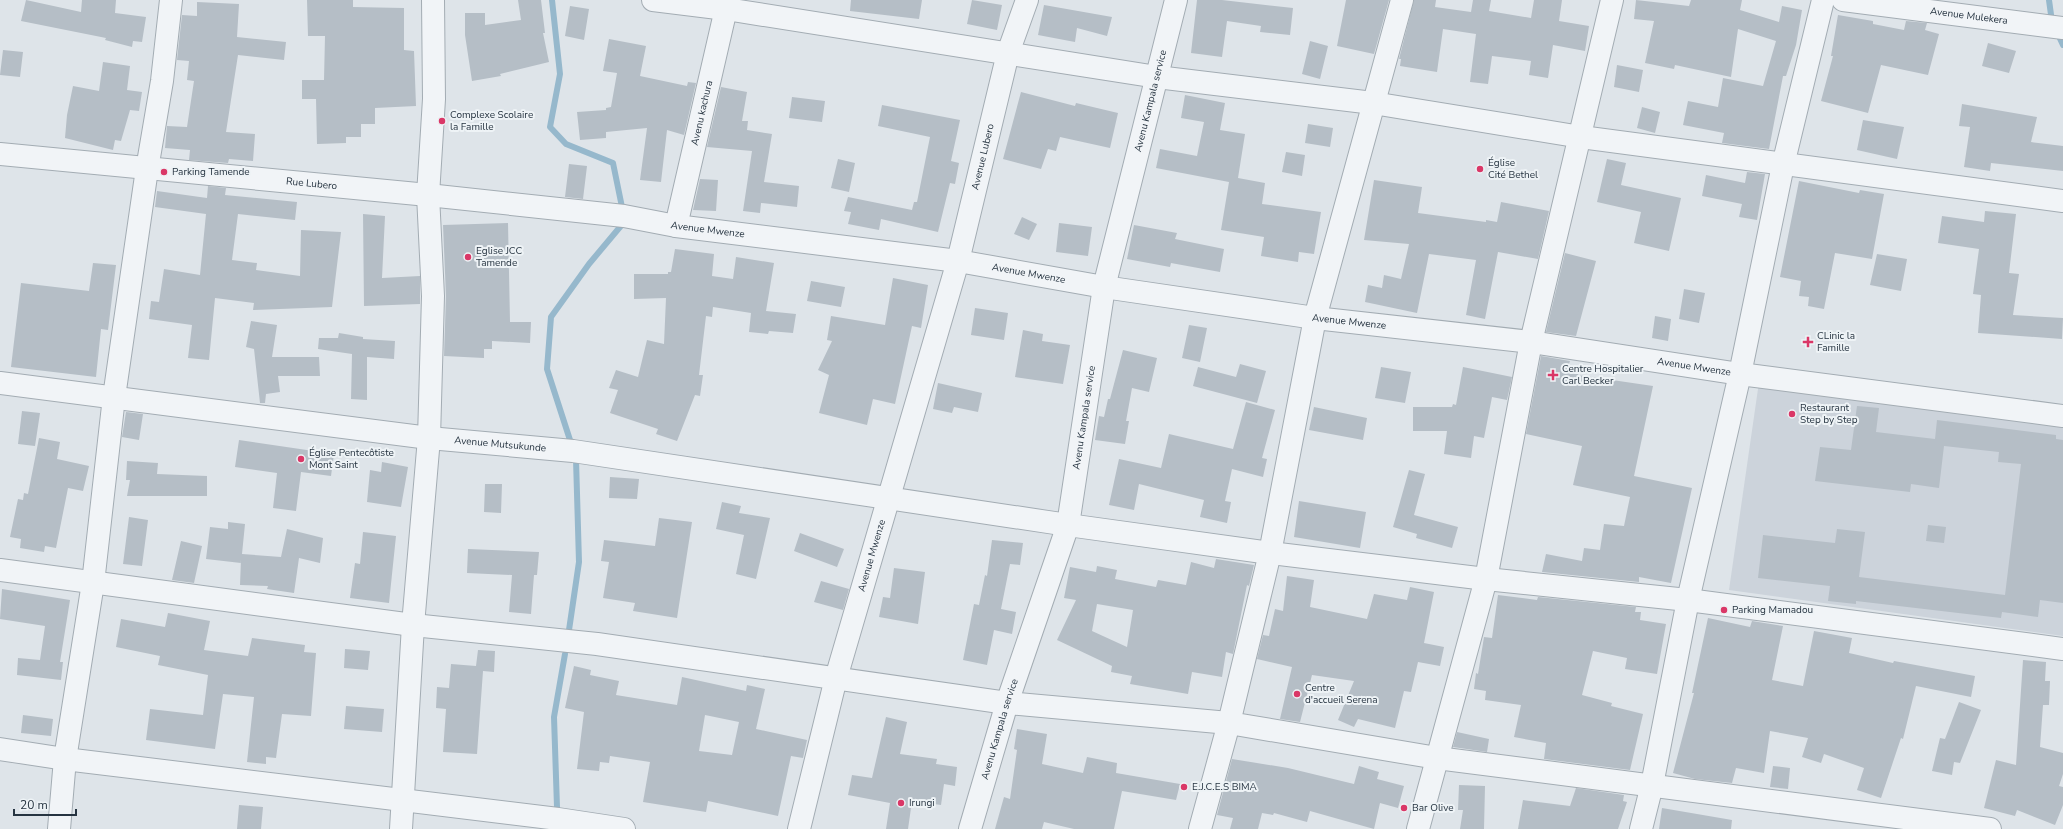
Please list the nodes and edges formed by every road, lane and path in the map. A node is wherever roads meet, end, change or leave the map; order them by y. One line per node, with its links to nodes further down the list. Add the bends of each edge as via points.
1 (171, 0): 18 (street, via 162,80)
2 (433, 0): 19 (street, via 434,99)
3 (652, 0): 10 (street)
4 (1027, 0): 12 (street, Avenue Lubero)
5 (1176, 0): 13 (street, Avenu Kampala service)
6 (1402, 0): 14 (street)
7 (1612, 0): 15 (street)
8 (1823, 0): 17 (street)
9 (1843, 0): 11 (street, Avenue Mulekera)
10 (727, 4): 12 (street); 22 (street, Avenu kachura)
11 (2055, 27)
12 (1008, 53): 13 (street); 23 (street, Avenue Lubero)
13 (1157, 77): 14 (street); 24 (street, Avenu Kampala service)
14 (1373, 103): 15 (street); 25 (street)
15 (1581, 137): 17 (street); 26 (street)
16 (0, 154): 18 (street, Rue Lubero)
17 (1783, 165): 20 (street); 27 (street)
18 (147, 169): 19 (street, Rue Lubero); 29 (street)
19 (428, 195): 21 (street, Rue Lubero); 31 (street, via 433,296)
20 (2063, 201)
21 (624, 216): 22 (street, Avenue Mwenze)
22 (676, 226): 23 (street, Avenue Mwenze)
23 (958, 261): 24 (street, Avenue Mwenze); 32 (street, Avenue Mwenze)
24 (1104, 287): 25 (street, Avenue Mwenze); 33 (street, Avenu Kampala service)
25 (1315, 318): 26 (street, Avenue Mwenze); 34 (street)
26 (1531, 342): 27 (street, Avenue Mwenze); 36 (street)
27 (1740, 374): 30 (street, Avenue Mwenze); 38 (street)
28 (0, 383): 29 (street, Avenue Mutsukunde)
29 (114, 397): 31 (street, Avenue Mutsukunde); 37 (street)
30 (2063, 416)
31 (429, 438): 32 (street, Avenue Mutsukunde, via 573,450); 39 (street)
32 (889, 497): 33 (street, Avenue Mutsukunde); 41 (street, Avenue Mwenze)
33 (1068, 525): 34 (street, Avenue Mutsukunde); 42 (street, Avenu Kampala service)
34 (1270, 553): 36 (street, Avenue Mutsukunde); 43 (street)
35 (0, 570): 37 (street)
36 (1486, 579): 38 (street, Avenue Mutsukunde); 45 (street)
37 (93, 583): 39 (street); 46 (street)
38 (1688, 600): 40 (street, Avenue Mutsukunde); 47 (street)
39 (413, 625): 41 (street, via 597,644); 48 (street)
40 (2063, 649)
41 (836, 678): 42 (street); 52 (street, Avenue Mwenze)
42 (1007, 703): 43 (street); 53 (street, Avenu Kampala service)
43 (1229, 723): 45 (street); 54 (street)
44 (0, 749): 46 (street)
45 (1437, 758): 47 (street); 55 (street)
46 (65, 760): 48 (street); 49 (street)
47 (1652, 785): 56 (street); 57 (street)
48 (403, 799): 50 (street); 51 (street)
49 (58, 829)
50 (401, 829)
51 (624, 829)
52 (799, 829)
53 (970, 829)
54 (1200, 829)
55 (1418, 829)
56 (1641, 829)
57 (1990, 829)

